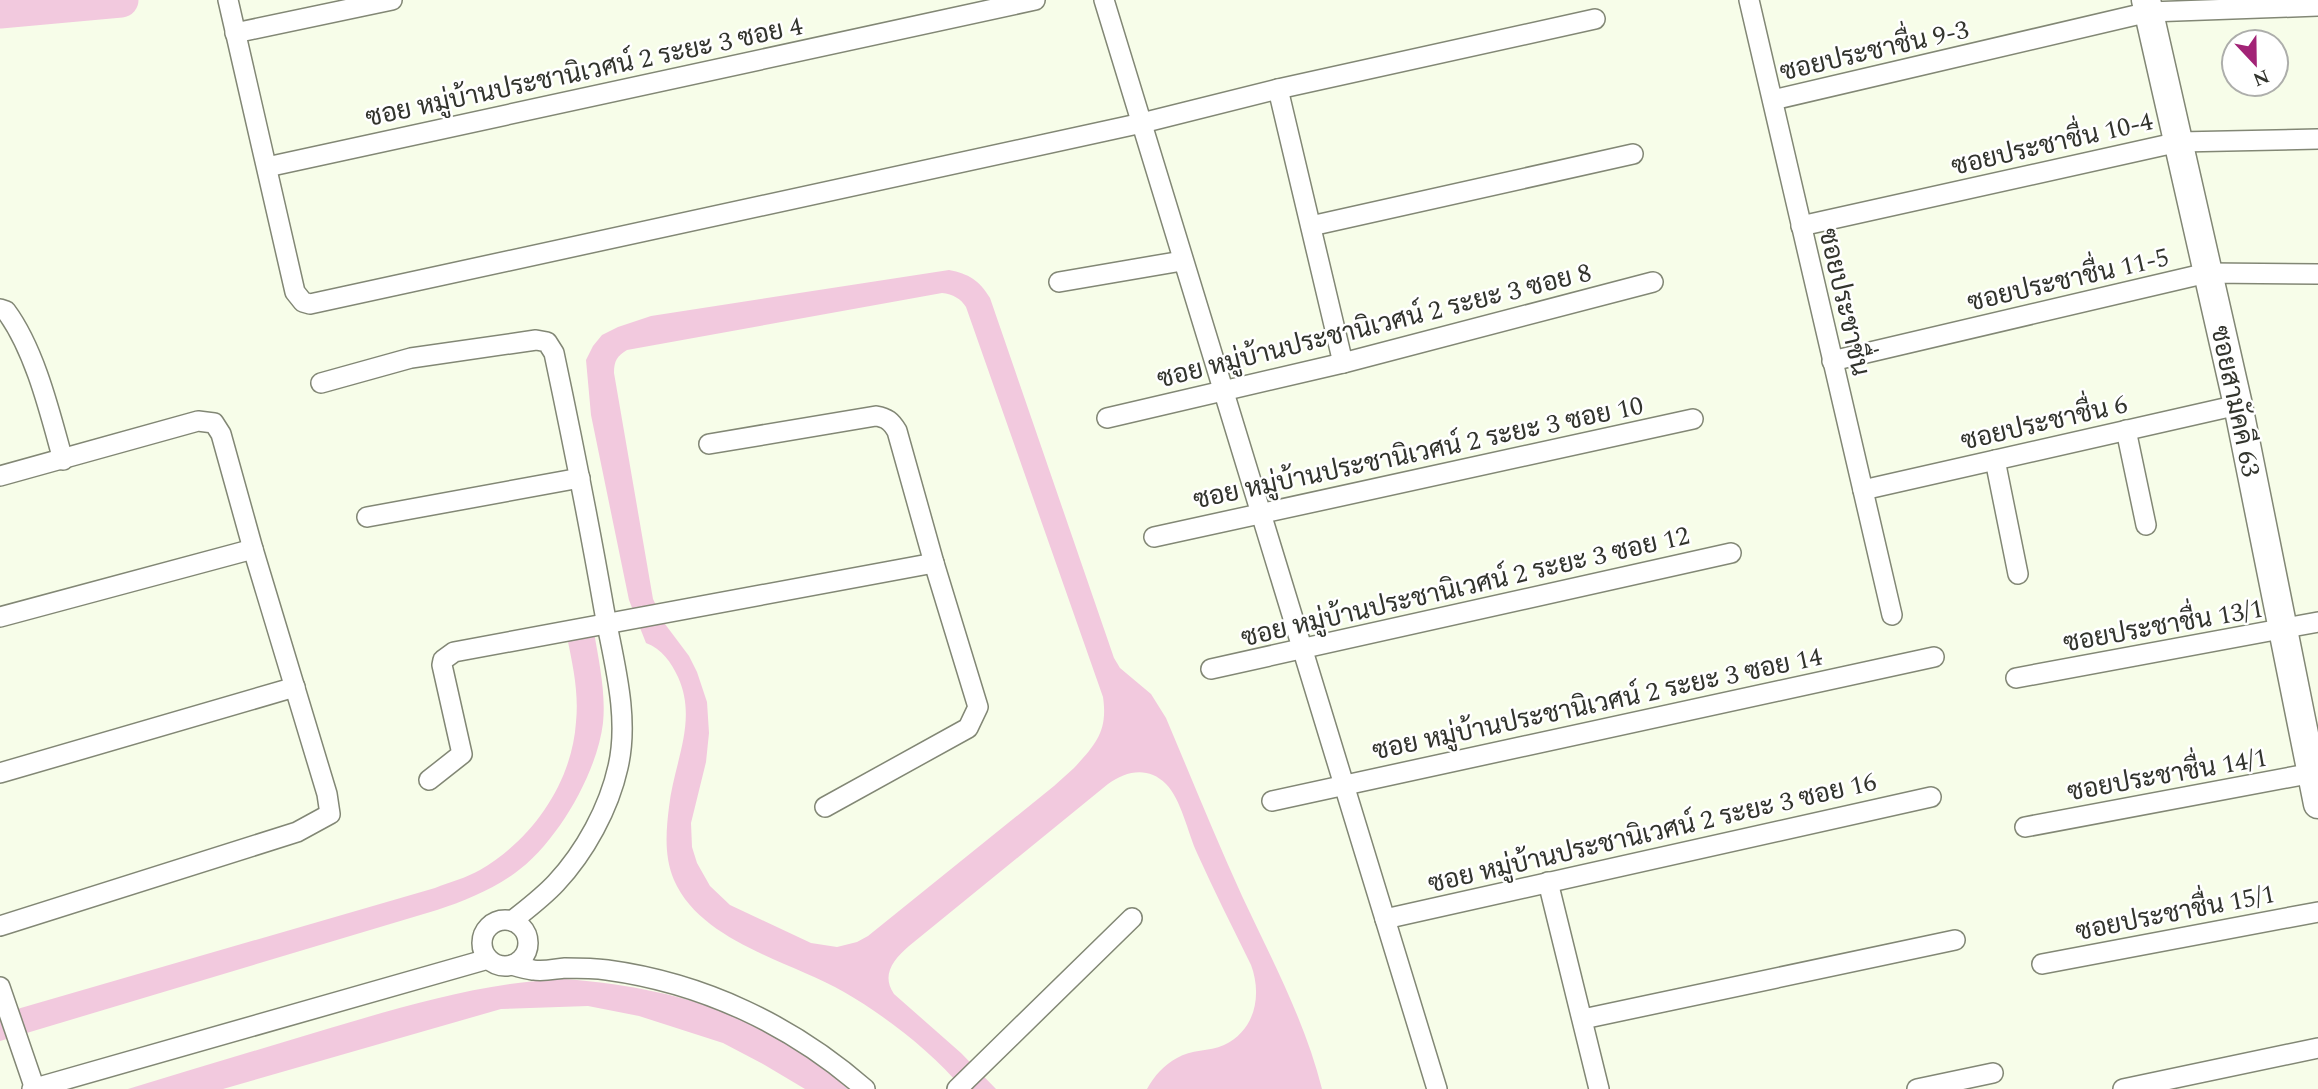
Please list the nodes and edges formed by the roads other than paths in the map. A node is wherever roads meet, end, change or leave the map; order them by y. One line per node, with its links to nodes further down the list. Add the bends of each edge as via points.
1 (392, 0): 9 (street)
2 (1035, 0): 16 (street, ซอย หมู่บ้านประชานิเวศน์ 2 ระยะ 3 ซอย 4)
3 (1104, 0): 12 (street)
4 (1749, 0): 11 (street, ซอยประชาชื่น)
5 (229, 4): 9 (street)
6 (2148, 6): 7 (street, ซอยประชาชื่น 9-3); 11 (street, ซอยประชาชื่น 9-3); 14 (street, ซอยสามัคคี 63)
7 (2318, 6)
8 (1595, 19): 10 (street)
9 (235, 33): 16 (street)
10 (1278, 89): 12 (street); 17 (street)
11 (1773, 100): 18 (street, ซอยประชาชื่น)
12 (1142, 123): 16 (street, via 310,304 295,292); 19 (street)
13 (2318, 139): 14 (street, ซอยประชาชื่น 10-4)
14 (2179, 142): 18 (street, ซอยประชาชื่น 10-4); 20 (street, ซอยสามัคคี 63)
15 (1633, 154): 17 (street)
16 (267, 167)
17 (1311, 226): 26 (street)
18 (1801, 226): 25 (street, ซอยประชาชื่น)
19 (1182, 261): 22 (street); 28 (street)
20 (2207, 273): 21 (street, ซอยประชาชื่น 11-5); 25 (street, ซอยประชาชื่น 11-5); 29 (street, ซอยสามัคคี 63)
21 (2318, 274)
22 (1059, 282)
23 (1653, 282): 26 (street, ซอย หมู่บ้านประชานิเวศน์ 2 ระยะ 3 ซอย 8)
24 (0, 309): 34 (street, via 13,321 42,384)
25 (1832, 361): 38 (street, ซอยประชาชื่น)
26 (1343, 363): 28 (street, ซอย หมู่บ้านประชานิเวศน์ 2 ระยะ 3 ซอย 8)
27 (321, 383): 37 (street, via 411,358 547,341 554,353)
28 (1224, 390): 30 (street, ซอย หมู่บ้านประชานิเวศน์ 2 ระยะ 3 ซอย 8); 39 (street)
29 (2238, 405): 32 (street, ซอยประชาชื่น 6); 51 (street, ซอยสามัคคี 63)
30 (1108, 418)
31 (1693, 419): 39 (street, ซอย หมู่บ้านประชานิเวศน์ 2 ระยะ 3 ซอย 10)
32 (2126, 430): 35 (street, ซอยประชาชื่น 6); 41 (street)
33 (709, 444): 45 (street, via 884,417 897,431)
34 (63, 460): 36 (street); 43 (street, via 198,421 214,422 222,433)
35 (1995, 460): 38 (street, ซอยประชาชื่น 6); 46 (street)
36 (0, 476)
37 (580, 478): 40 (street); 50 (street)
38 (1863, 490): 47 (street, ซอยประชาชื่น)
39 (1260, 514): 42 (street, ซอย หมู่บ้านประชานิเวศน์ 2 ระยะ 3 ซอย 10); 52 (street)
40 (367, 517)
41 (2146, 525)
42 (1154, 537)
43 (254, 549): 48 (street); 56 (street)
44 (1731, 553): 52 (street, ซอย หมู่บ้านประชานิเวศน์ 2 ระยะ 3 ซอย 12)
45 (934, 563): 50 (street); 64 (street, via 976,697 975,716 968,728)
46 (2018, 574)
47 (1892, 615)
48 (0, 617)
49 (2318, 622): 51 (street, ซอยประชาชื่น 13/1)
50 (607, 624): 59 (street, via 454,652 443,660 462,754); 70 (street, via 622,733 613,787 573,862)
51 (2284, 629): 55 (street, ซอยประชาชื่น 13/1); 58 (street, ซอยสามัคคี 63)
52 (1302, 649): 54 (street, ซอย หมู่บ้านประชานิเวศน์ 2 ระยะ 3 ซอย 12); 60 (street)
53 (1934, 657): 60 (street, ซอย หมู่บ้านประชานิเวศน์ 2 ระยะ 3 ซอย 14)
54 (1211, 669)
55 (2016, 678)
56 (295, 687): 57 (street); 71 (street, via 330,814 298,832)
57 (0, 773)
58 (2315, 773): 63 (street, ซอยสามัคคี 63); 65 (street, ซอยประชาชื่น 14/1)
59 (429, 780)
60 (1344, 786): 62 (street, ซอย หมู่บ้านประชานิเวศน์ 2 ระยะ 3 ซอย 14); 69 (street)
61 (1931, 797): 66 (street, ซอย หมู่บ้านประชานิเวศน์ 2 ระยะ 3 ซอย 16)
62 (1272, 802)
63 (2318, 804)
64 (825, 807)
65 (2025, 827)
66 (1548, 883): 69 (street, ซอย หมู่บ้านประชานิเวศน์ 2 ระยะ 3 ซอย 16); 77 (street)
67 (2318, 912): 74 (street, ซอยประชาชื่น 15/1)
68 (1132, 918): 82 (street)
69 (1385, 919): 83 (street)
70 (512, 921): 73 (street, via 496,922 484,933 483,950); 75 (street, via 522,927 528,948)
71 (0, 926)
72 (1955, 940): 77 (street)
73 (488, 959): 75 (street); 80 (street)
74 (2042, 964)
75 (512, 965): 81 (street, via 533,971 597,969 637,974 706,993 796,1038)
76 (0, 986): 80 (street)
77 (1583, 1019): 84 (street)
78 (2318, 1048): 86 (street)
79 (1993, 1073): 85 (street)
80 (34, 1089)
81 (865, 1089)
82 (957, 1089)
83 (1437, 1089)
84 (1599, 1089)
85 (1917, 1089)
86 (2123, 1089)

